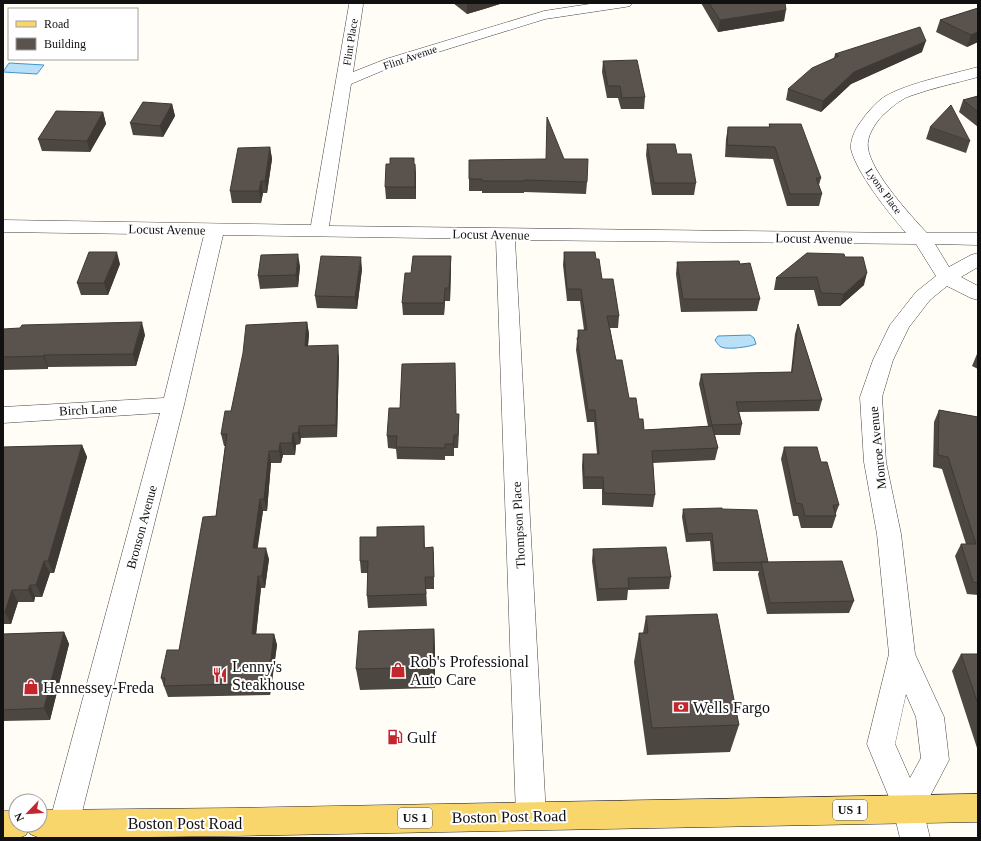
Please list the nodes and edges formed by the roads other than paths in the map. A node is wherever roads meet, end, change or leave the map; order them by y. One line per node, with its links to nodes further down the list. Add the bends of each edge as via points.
1 (355, 3): 4 (street, Flint Place)
2 (625, 3): 4 (street, Flint Avenue, via 544,15 514,23 391,62)
3 (978, 72): 10 (street, Lyons Place, via 903,93 886,103 864,129 859,147 865,165 897,211)
4 (344, 81): 7 (street)
5 (3, 226): 6 (street, Locust Avenue)
6 (215, 229): 7 (street, Locust Avenue); 14 (street, Bronson Avenue)
7 (319, 231): 8 (street, Locust Avenue)
8 (505, 234): 10 (street, Locust Avenue); 19 (street, Thompson Place)
9 (978, 239): 10 (street, Locust Avenue)
10 (923, 240): 12 (street, Lyons Place)
11 (978, 259): 12 (street, Monroe Avenue)
12 (946, 277): 13 (street); 16 (street, Monroe Avenue, via 923,296 900,325 883,360 871,397 875,462 889,534)
13 (978, 294)
14 (173, 405): 15 (street, Birch Lane); 20 (street, Bronson Avenue)
15 (3, 415)
16 (902, 654): 18 (street, Monroe Avenue, via 881,744); 18 (street, Monroe Avenue, via 930,717 935,760)
17 (978, 808): 18 (main road, Boston Post Road / US 1)
18 (908, 809): 19 (main road, Boston Post Road / US 1); 22 (street)
19 (531, 816): 21 (main road, Boston Post Road / US 1)
20 (52, 824): 21 (main road, Boston Post Road / US 1)
21 (231, 830)
22 (915, 838)

